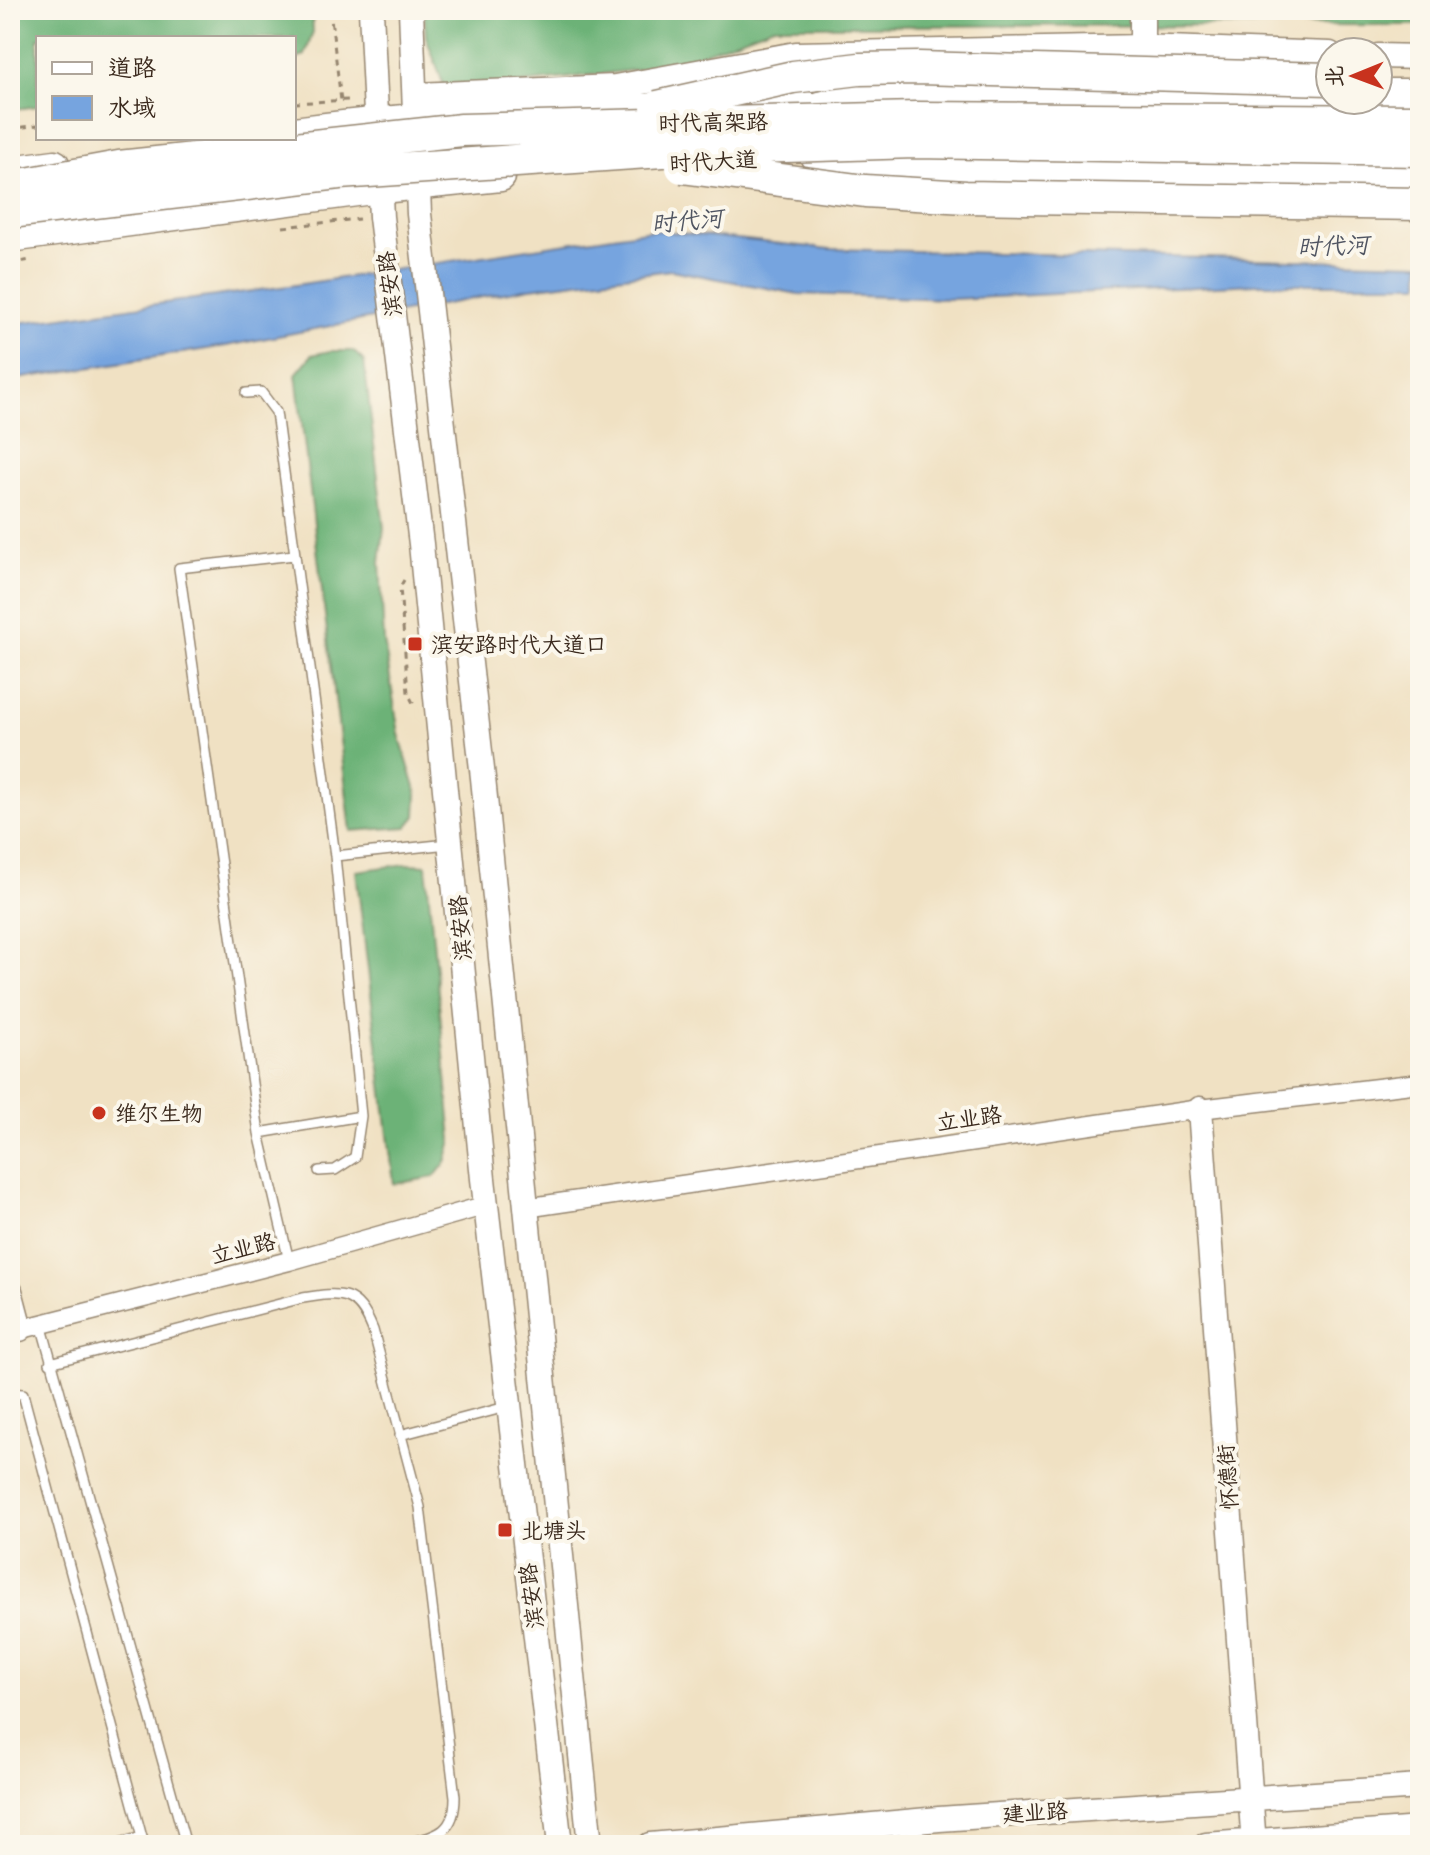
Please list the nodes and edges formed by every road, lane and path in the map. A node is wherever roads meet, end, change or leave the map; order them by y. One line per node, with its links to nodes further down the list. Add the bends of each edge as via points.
1 (371, 10): 17 (main road, 滨安路)
2 (411, 10): 14 (main road, 滨安路)
3 (1142, 10): 4 (main road)
4 (1142, 47): 5 (main road); 9 (main road, via 796,54)
5 (1314, 53)
6 (1394, 67): 10 (main road)
7 (1314, 79): 20 (highway, bridge, via 859,69 793,77 725,95)
8 (1394, 82): 10 (highway)
9 (640, 83): 14 (main road); 15 (main road)
10 (1419, 85): 11 (highway); 16 (main road)
11 (1394, 91)
12 (923, 93): 13 (highway); 16 (main road, via 871,94)
13 (1314, 95)
14 (416, 106): 15 (main road); 17 (main road); 31 (main road, 滨安路)
15 (752, 106): 16 (main road)
16 (820, 106)
17 (378, 120): 22 (main road); 33 (main road, 滨安路)
18 (1420, 121): 20 (highway, 时代高架路, bridge, via 916,118)
19 (36, 125): 21 (path)
20 (544, 127): 32 (highway, 时代高架路, bridge, via 337,142 119,167)
21 (10, 129)
22 (296, 131)
23 (228, 140): 28 (main road)
24 (1420, 150): 26 (highway, 时代高架路, bridge, via 915,142)
25 (814, 156): 27 (main road, 时代大道); 29 (main road); 31 (main road, 时代大道, via 729,158)
26 (539, 159): 34 (highway, bridge, via 707,168 865,191 966,197); 35 (highway, 时代高架路, bridge, via 339,173)
27 (1420, 166)
28 (10, 170)
29 (903, 173): 30 (highway)
30 (1420, 179)
31 (417, 185): 33 (main road, 时代大道); 47 (main road, 滨安路)
32 (10, 187)
33 (380, 189): 36 (main road, 时代大道); 39 (main road, 滨安路)
34 (1420, 204)
35 (10, 212)
36 (10, 238)
37 (246, 393): 38 (lane, via 261,392 276,412)
38 (294, 555): 40 (lane); 44 (lane, via 179,568)
39 (452, 844): 40 (lane); 46 (main road, 滨安路)
40 (335, 856): 43 (lane)
41 (1420, 1083): 42 (street, 立业路)
42 (1200, 1109): 47 (street, 立业路); 56 (main road, 怀德街)
43 (361, 1116): 44 (lane); 45 (lane, via 355,1157 335,1170)
44 (259, 1133): 48 (lane)
45 (319, 1171)
46 (487, 1205): 48 (street, 立业路); 53 (main road, 滨安路)
47 (525, 1208): 64 (main road, 滨安路)
48 (289, 1261): 50 (street, 立业路)
49 (10, 1291): 50 (main road)
50 (24, 1328): 51 (lane)
51 (50, 1363): 54 (lane, via 303,1298 341,1294 367,1314); 61 (lane)
52 (10, 1393): 58 (lane, via 23,1394)
53 (509, 1406): 54 (lane); 63 (main road, 滨安路)
54 (400, 1435): 62 (lane, via 420,1507 455,1815 441,1832)
55 (1420, 1787): 56 (main road, 建业路)
56 (1250, 1799): 59 (main road, 怀德街); 65 (main road, 建业路)
57 (1420, 1829): 59 (main road)
58 (143, 1841): 60 (lane)
59 (1254, 1844): 66 (main road)
60 (112, 1845)
61 (186, 1845)
62 (399, 1845)
63 (560, 1845)
64 (590, 1845)
65 (650, 1845)
66 (1206, 1845)

